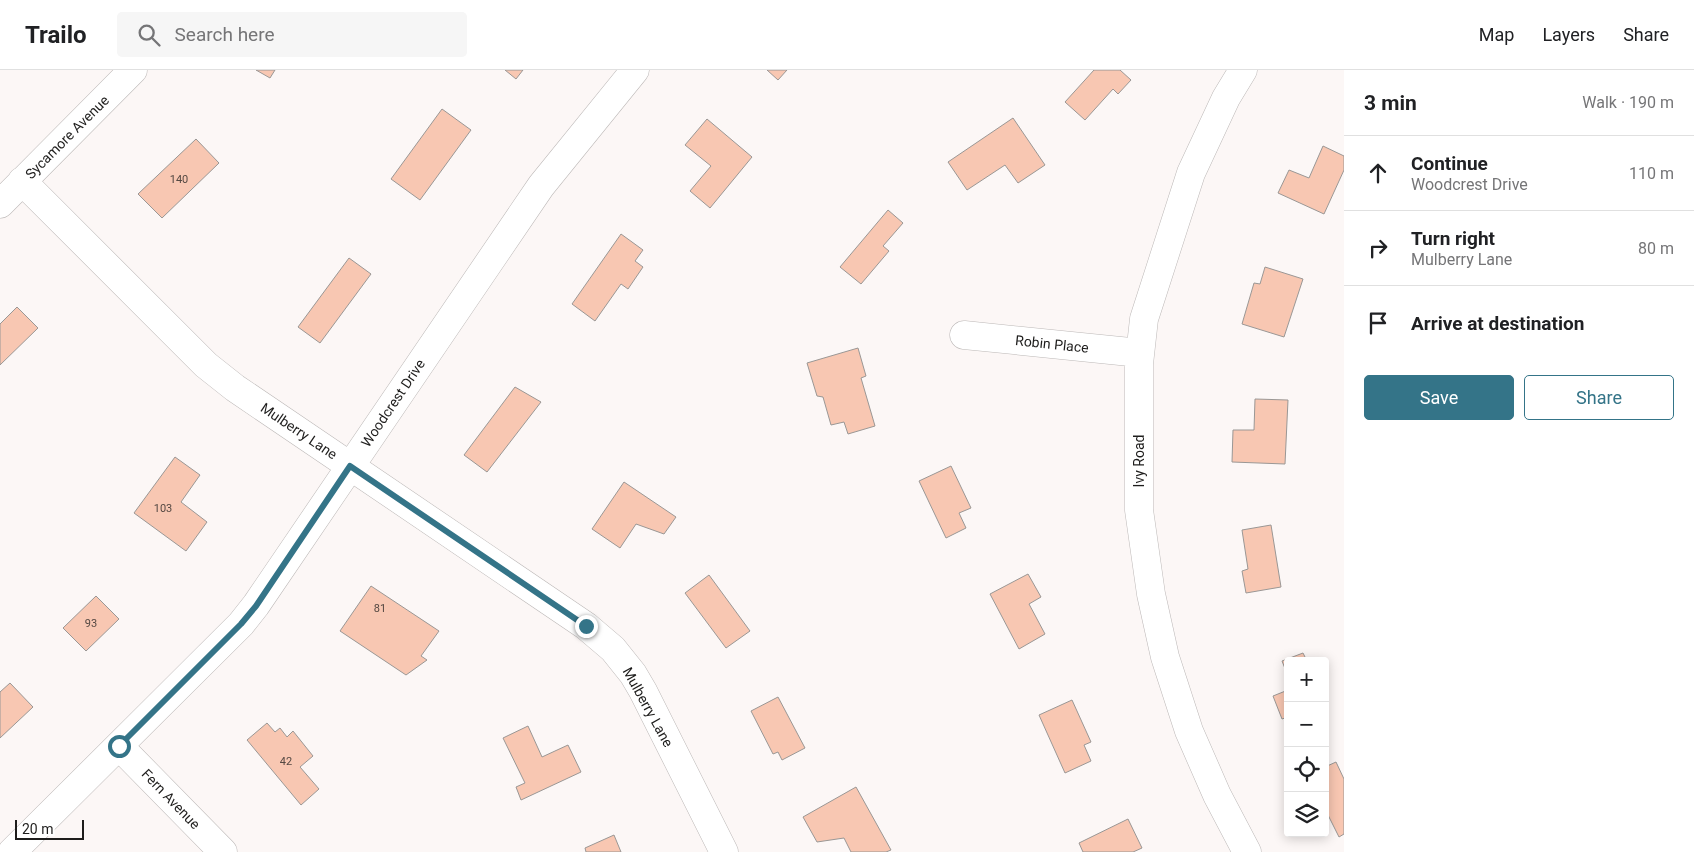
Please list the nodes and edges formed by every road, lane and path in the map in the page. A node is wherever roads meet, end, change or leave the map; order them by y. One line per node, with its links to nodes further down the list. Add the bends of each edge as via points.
1 (133, 70): 4 (street, Sycamore Avenue)
2 (635, 70): 8 (street, Woodcrest Drive, via 541,186)
3 (1243, 70): 7 (street, Ivy Road, via 1226,98 1191,173 1144,320)
4 (22, 182): 5 (street, Sycamore Avenue); 8 (street, Mulberry Lane, via 206,365)
5 (0, 204)
6 (964, 335): 7 (street, Robin Place)
7 (1140, 353): 13 (street, Ivy Road, via 1139,510 1150,594 1165,657 1189,731)
8 (350, 466): 9 (street, Woodcrest Drive, via 256,606); 12 (street, Mulberry Lane, via 586,626 613,649 643,691)
9 (119, 746): 10 (street, Woodcrest Drive); 11 (street, Fern Avenue)
10 (12, 852)
11 (223, 852)
12 (724, 852)
13 (1247, 852)

